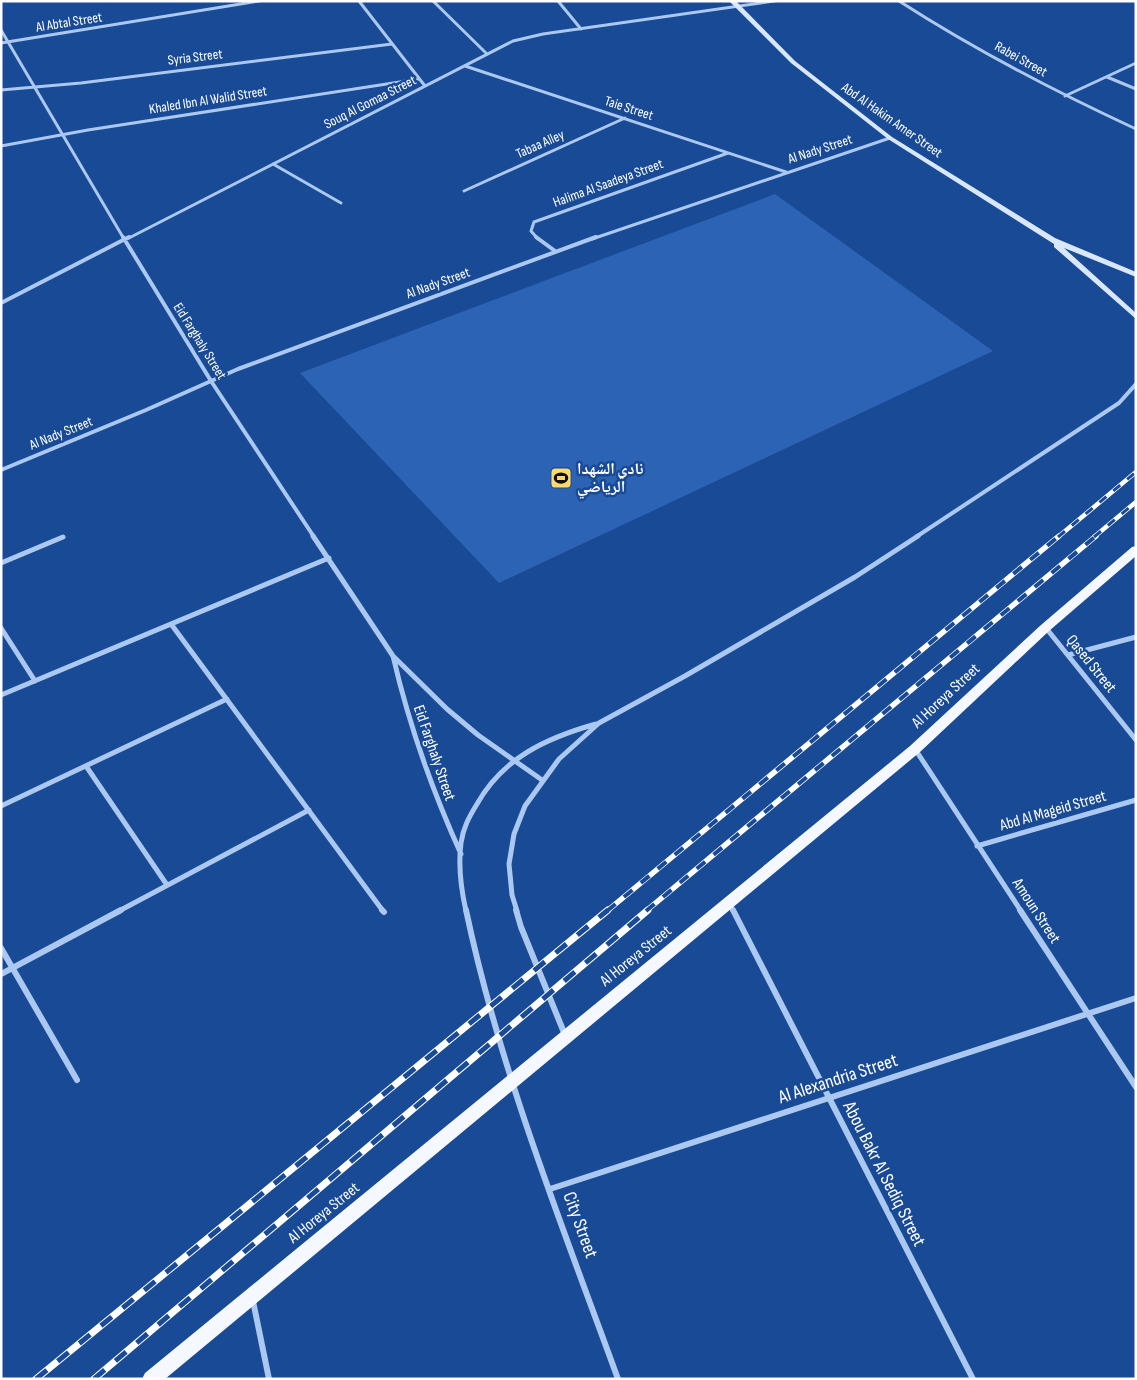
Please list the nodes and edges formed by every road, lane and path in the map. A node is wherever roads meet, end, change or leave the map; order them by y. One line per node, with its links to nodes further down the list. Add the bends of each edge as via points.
1 (259, 1): 10 (street, Al Abtal Street)
2 (360, 1): 12 (street)
3 (433, 1): 13 (street)
4 (558, 1): 8 (street)
5 (774, 1): 7 (street, Souq Al Gomaa Street)
6 (899, 1): 22 (street, Rabei Street, via 927,20)
7 (735, 4): 8 (street, Souq Al Gomaa Street); 26 (street, Abd Al Hakim Amer Street, via 793,62)
8 (581, 29): 13 (street, Souq Al Gomaa Street, via 522,38)
9 (1, 30): 10 (street, Eid Farghaly Street)
10 (9, 42): 11 (street, Al Abtal Street); 19 (street, Eid Farghaly Street)
11 (1, 43)
12 (392, 44): 17 (street); 19 (street, Syria Street)
13 (487, 54): 15 (street, Souq Al Gomaa Street)
14 (1136, 63): 16 (street)
15 (465, 66): 18 (street, Souq Al Gomaa Street); 23 (street, Taie Street)
16 (1107, 77): 20 (street); 22 (street)
17 (419, 79): 18 (street); 25 (street, Khaled Ibn Al Walid Street)
18 (425, 86): 29 (street, Souq Al Gomaa Street)
19 (35, 87): 21 (street, Syria Street); 25 (street, Eid Farghaly Street)
20 (1136, 89)
21 (1, 90)
22 (1065, 96): 24 (street, Rabei Street)
23 (625, 118): 28 (street, Taie Street); 31 (street, Tabaa Alley)
24 (1136, 129)
25 (62, 134): 27 (street, Khaled Ibn Al Walid Street); 33 (street, Eid Farghaly Street)
26 (890, 138): 30 (street, Al Nady Street); 34 (street, Abd Al Hakim Amer Street)
27 (1, 146)
28 (728, 152): 30 (street, Taie Street); 35 (street, Halima Al Saadeya Street, via 534,222 531,231 534,236)
29 (273, 164): 32 (street); 33 (street, Souq Al Gomaa Street)
30 (787, 172): 35 (street, Al Nady Street)
31 (464, 191)
32 (341, 203)
33 (124, 239): 37 (street, Souq Al Gomaa Street); 39 (street, Eid Farghaly Street)
34 (1052, 240): 36 (street, Abd Al Hakim Amer Street); 38 (street, Abd Al Hakim Amer Street)
35 (555, 251): 39 (street, Al Nady Street)
36 (1136, 275)
37 (1, 303)
38 (1136, 316)
39 (211, 381): 41 (street, Al Nady Street); 44 (street, Eid Farghaly Street)
40 (1136, 384): 55 (street, via 1119,403 855,577)
41 (1, 470)
42 (63, 537): 45 (street)
43 (1136, 550): 48 (main road, Al Horeya Street)
44 (329, 558): 46 (street); 50 (street, Eid Farghaly Street)
45 (1, 563)
46 (172, 624): 52 (street); 54 (street)
47 (1, 628): 52 (street)
48 (1045, 628): 51 (street, Qased Street); 57 (main road, Al Horeya Street)
49 (1136, 637): 51 (street)
50 (393, 656): 58 (street, Eid Farghaly Street, via 447,709); 65 (street, Eid Farghaly Street, via 418,751)
51 (1068, 656): 56 (street, Qased Street)
52 (35, 681): 53 (street)
53 (1, 695)
54 (227, 699): 59 (street); 63 (street)
55 (599, 723): 58 (street, City Street, via 566,731 540,742); 60 (street, via 578,740)
56 (1136, 740)
57 (915, 749): 64 (street, Amoun Street); 67 (main road, Al Horeya Street)
58 (512, 760): 60 (street, Eid Farghaly Street); 65 (street, City Street, via 479,798 465,826)
59 (86, 766): 62 (street); 66 (street)
60 (542, 780): 74 (street, via 525,806 514,834 509,864 512,895 537,969)
61 (1136, 800): 64 (street, Abd Al Mageid Street)
62 (1, 806)
63 (309, 810): 66 (street); 68 (street)
64 (977, 846): 73 (street, Amoun Street)
65 (461, 854): 76 (street, City Street, via 465,913)
66 (167, 885): 70 (street)
67 (728, 903): 74 (main road, Al Horeya Street); 78 (street, Abou Bakr Al Sediq Street)
68 (384, 912)
69 (1, 948): 70 (street)
70 (13, 968): 71 (street); 75 (street)
71 (1, 974)
72 (1136, 998): 73 (street, Al Alexandria Street)
73 (1087, 1014): 77 (street, Amoun Street); 78 (street, Al Alexandria Street)
74 (566, 1037): 76 (main road, Al Horeya Street)
75 (77, 1080)
76 (512, 1081): 79 (street, City Street); 80 (main road, Al Horeya Street)
77 (1136, 1087)
78 (828, 1098): 79 (street, Al Alexandria Street); 84 (street, Abou Bakr Al Sediq Street)
79 (550, 1189): 83 (street, City Street)
80 (252, 1295): 81 (main road, Al Horeya Street); 82 (street)
81 (151, 1379)
82 (269, 1379)
83 (618, 1379)
84 (973, 1379)

